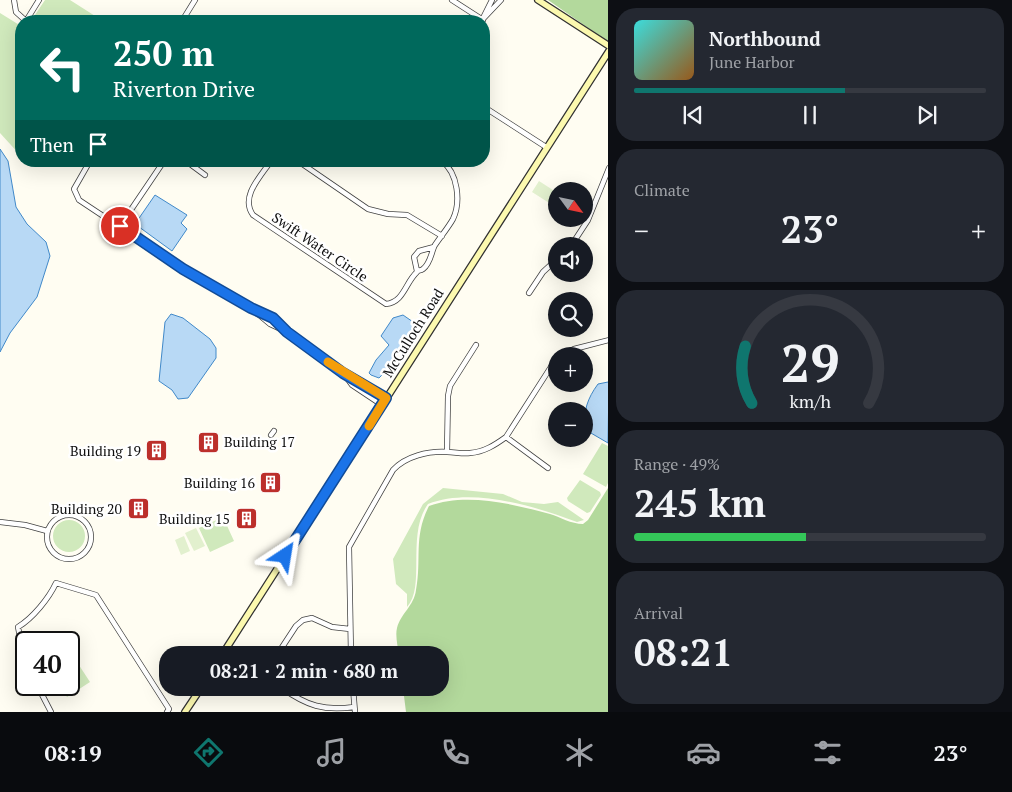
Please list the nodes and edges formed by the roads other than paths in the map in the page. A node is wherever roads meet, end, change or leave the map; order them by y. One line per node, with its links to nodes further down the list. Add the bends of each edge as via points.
1 (14, 0): 8 (street)
2 (39, 0): 9 (street)
3 (195, 0): 10 (street)
4 (452, 0): 11 (street)
5 (492, 0): 12 (street)
6 (501, 0): 13 (street)
7 (538, 0): 14 (street)
8 (19, 15)
9 (30, 15)
10 (186, 15)
11 (474, 15)
12 (484, 15)
13 (487, 15)
14 (608, 46)
15 (608, 51): 17 (street, McCulloch Road)
16 (490, 111): 17 (street)
17 (546, 147): 38 (street, McCulloch Road)
18 (86, 167): 26 (street, via 76,184 75,195)
19 (160, 167): 26 (street)
20 (194, 167): 25 (street)
21 (266, 167): 31 (street, Swift Water Circle, via 248,199 248,208 253,215 386,304 399,300)
22 (307, 167): 27 (street, via 368,209 407,215)
23 (446, 167): 27 (street, Swift Water Circle, via 454,178 457,204 454,218)
24 (608, 168): 28 (street, via 592,212)
25 (205, 175)
26 (120, 226): 37 (street, via 183,269 273,318)
27 (442, 236): 29 (street, Swift Water Circle)
28 (577, 237)
29 (434, 247): 31 (street, Swift Water Circle, via 424,268); 31 (street, Swift Water Circle, via 419,251 414,257)
30 (548, 267): 32 (street)
31 (417, 271)
32 (529, 293)
33 (608, 340): 35 (street)
34 (476, 345): 41 (street, via 450,386)
35 (579, 347)
36 (548, 371): 40 (street)
37 (343, 373): 38 (street); 39 (street, via 352,384)
38 (386, 398): 39 (street, McCulloch Road)
39 (382, 405): 47 (street, McCulloch Road)
40 (506, 437): 41 (street, via 470,454); 42 (street)
41 (447, 452): 45 (street, via 415,456 396,467 356,531 348,556)
42 (548, 468)
43 (0, 522): 44 (street)
44 (47, 531): 44 (street, via 48,547 61,558 82,555 91,541 88,526 77,516 62,516)
45 (350, 629): 48 (street, via 332,627 312,618 303,620); 49 (street)
46 (19, 631): 56 (street, via 18,627 25,623 56,583 96,595 169,709)
47 (228, 646)
48 (283, 646)
49 (351, 646)
50 (43, 696): 55 (street)
51 (196, 696): 57 (street)
52 (295, 696): 54 (street, via 320,708)
53 (354, 696): 54 (street)
54 (355, 709)
55 (51, 712)
56 (167, 712)
57 (185, 712)

